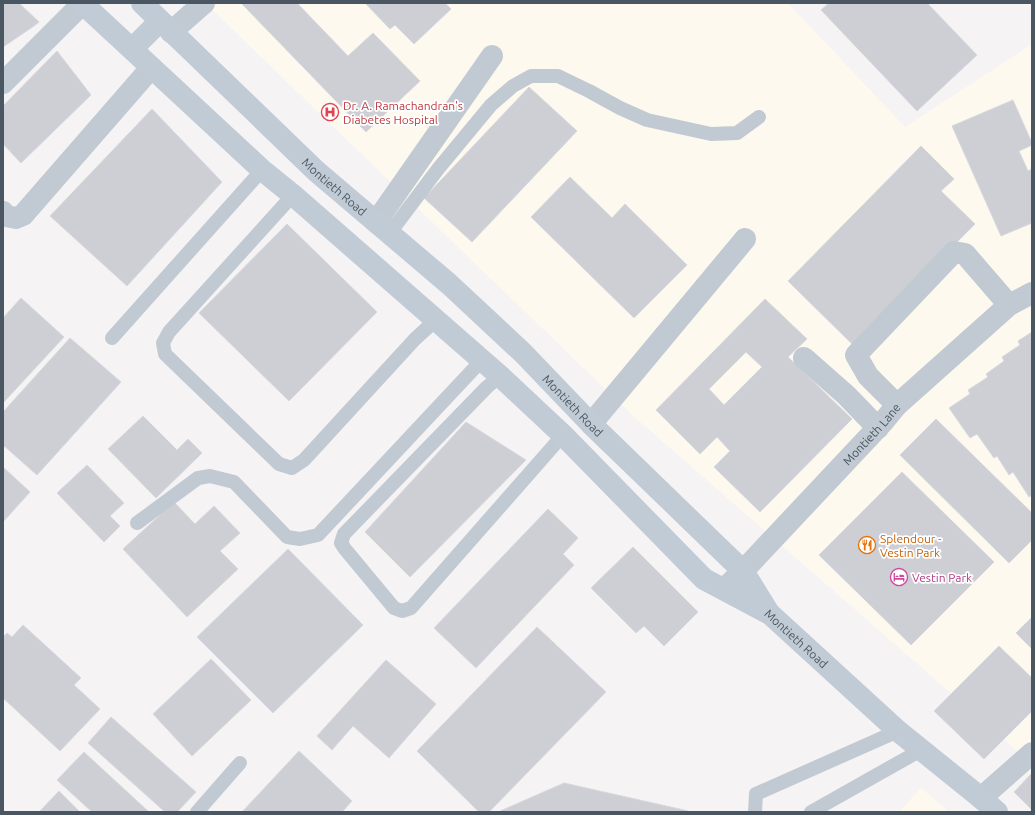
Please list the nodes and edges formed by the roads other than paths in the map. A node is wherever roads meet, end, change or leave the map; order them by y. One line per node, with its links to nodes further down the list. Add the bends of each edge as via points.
1 (82, 3): 5 (main road); 8 (street)
2 (142, 3): 4 (main road, Montieth Road)
3 (204, 3): 4 (street)
4 (166, 26): 5 (main road); 13 (main road, Montieth Road, via 316,171)
5 (132, 49): 7 (main road)
6 (492, 56): 13 (street)
7 (151, 68): 10 (main road); 12 (street, via 23,215 16,218 6,216)
8 (3, 84)
9 (759, 117): 13 (lane, via 737,133 711,134 647,120 558,76 531,76 513,86 491,105 438,169)
10 (262, 170): 11 (main road); 18 (lane)
11 (293, 195): 17 (main road); 17 (lane, via 169,332 163,343 165,354 279,464 292,468 304,460 415,339)
12 (3, 212)
13 (383, 228): 23 (main road, Montieth Road, via 449,284 523,353)
14 (745, 239): 23 (street)
15 (1032, 293): 16 (street, Montieth Lane)
16 (1010, 305): 22 (street, Montieth Lane); 22 (street, via 965,254 954,252 856,355 868,376)
17 (437, 319): 20 (main road)
18 (112, 338)
19 (804, 358): 24 (street)
20 (482, 360): 21 (main road); 26 (lane, via 318,535 300,540 287,537 234,482 210,476 198,478)
21 (500, 376): 25 (main road); 25 (lane, via 344,534 341,543 345,549 394,608 402,611 410,608)
22 (897, 405): 24 (street, Montieth Lane)
23 (592, 424): 27 (main road, Montieth Road)
24 (878, 428): 27 (street, Montieth Lane)
25 (563, 435): 28 (main road, via 704,579)
26 (137, 523)
27 (743, 571): 28 (street, Montieth Lane); 29 (main road, Montieth Road)
28 (724, 590): 29 (main road)
29 (769, 613): 30 (main road, Montieth Road)
30 (898, 731): 31 (main road, Montieth Road); 36 (lane, via 756,794)
31 (920, 750): 34 (main road, Montieth Road); 37 (lane)
32 (1032, 753): 34 (street)
33 (240, 763): 35 (lane)
34 (981, 798): 38 (main road, Montieth Road)
35 (197, 812)
36 (755, 812)
37 (812, 812)
38 (997, 812)

